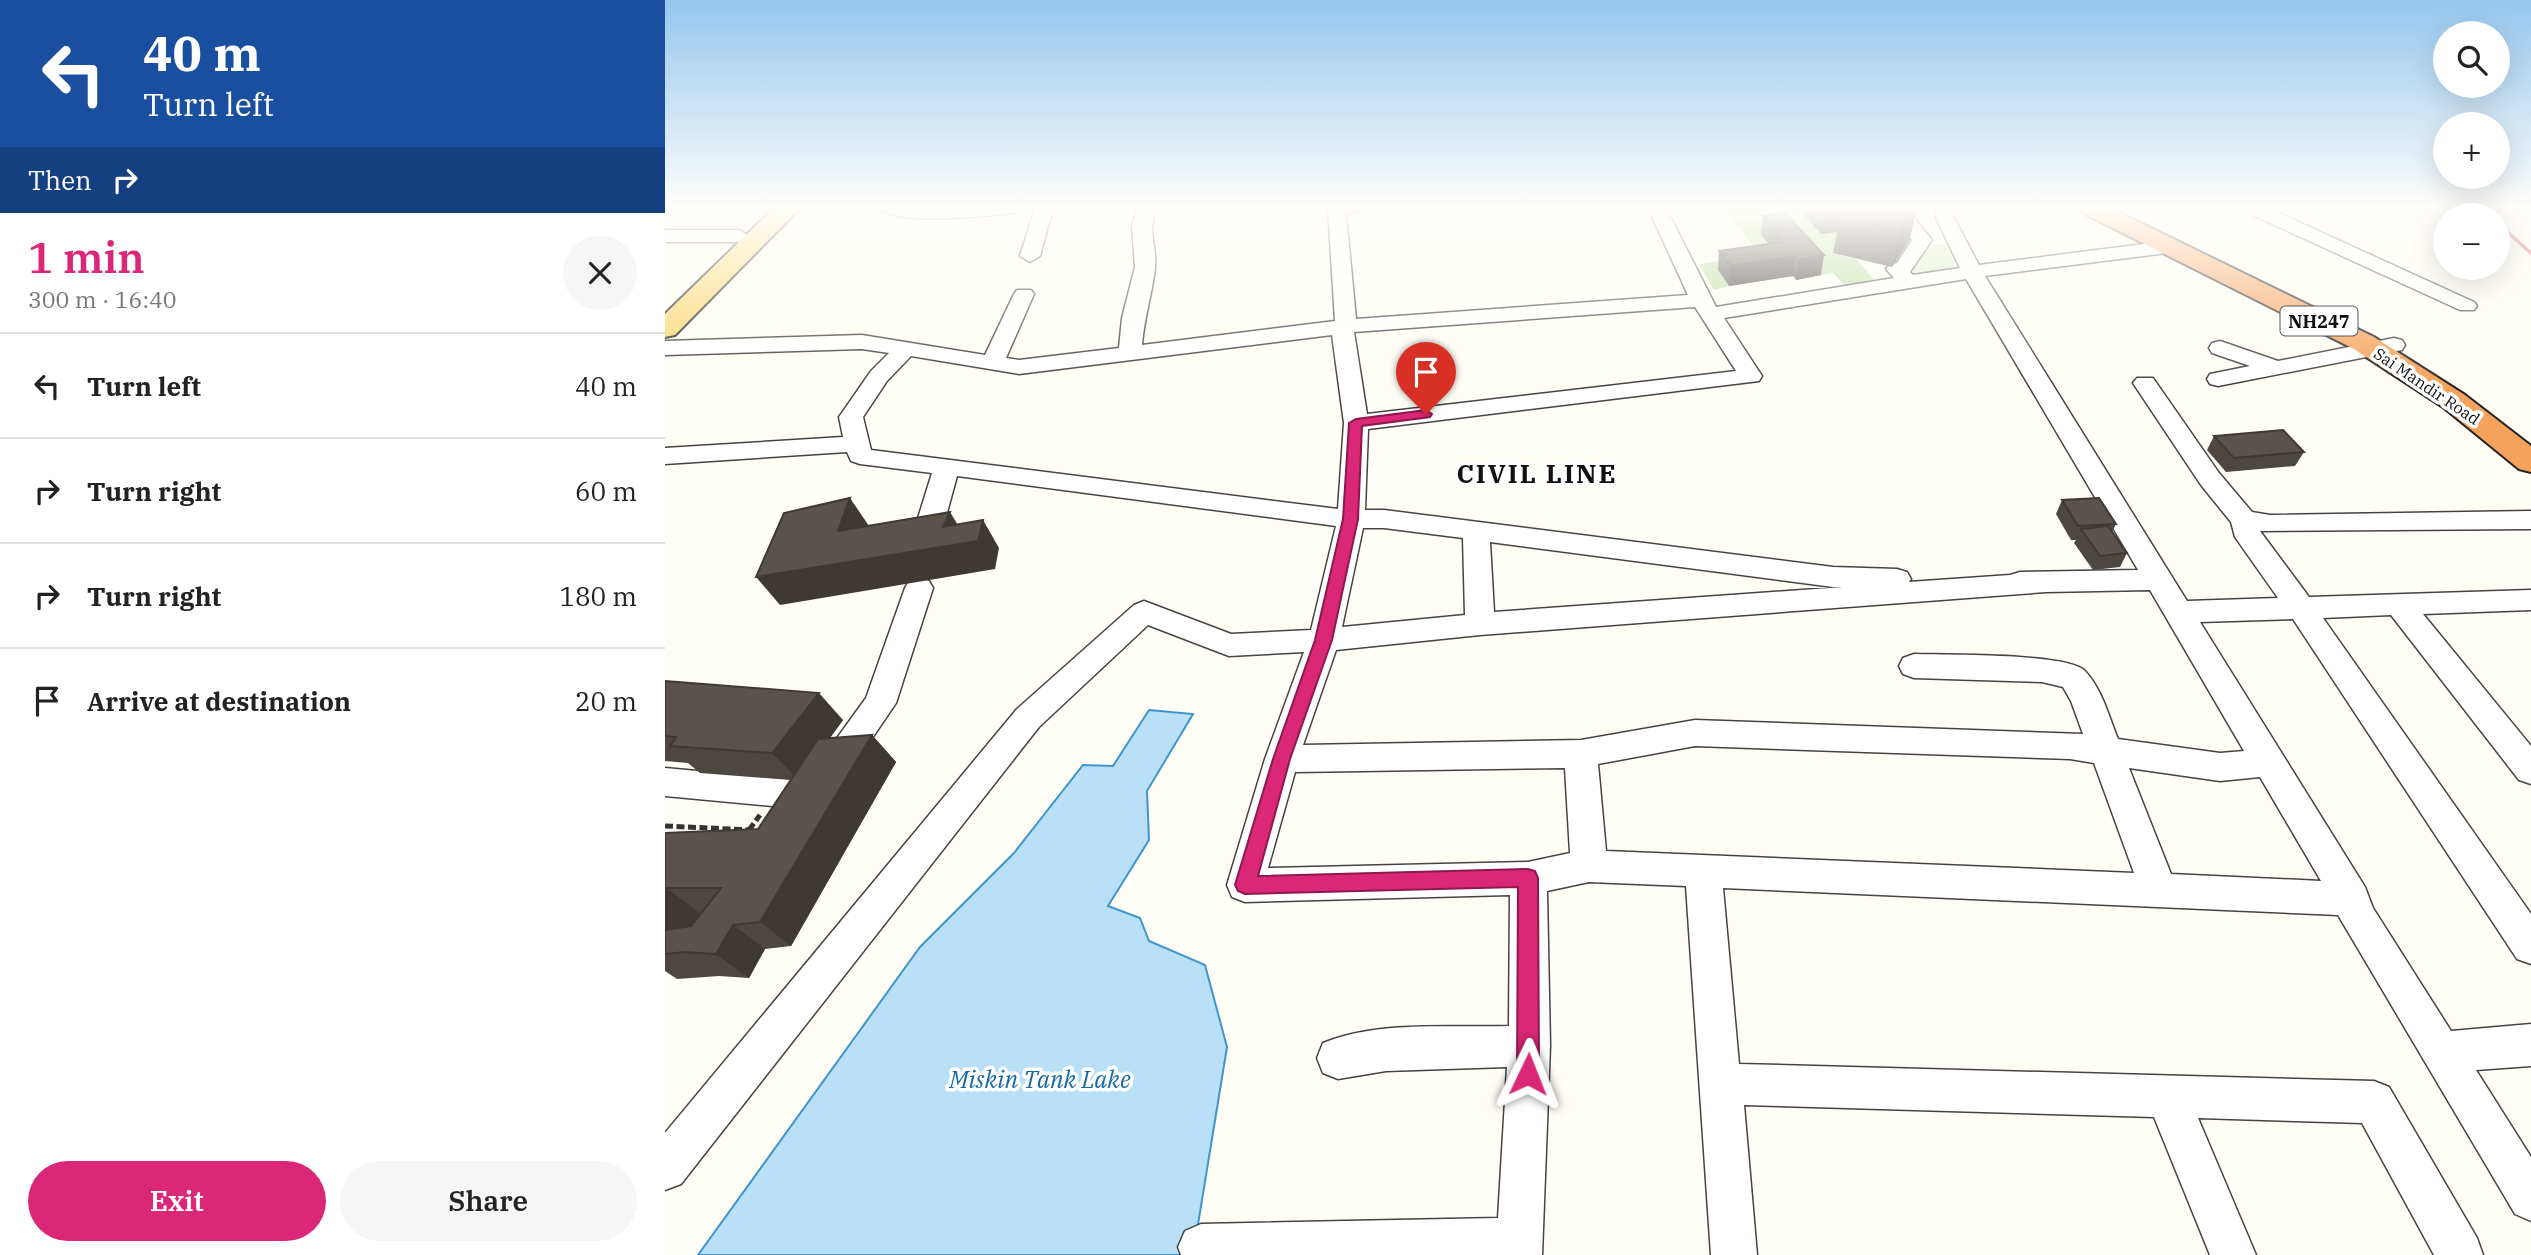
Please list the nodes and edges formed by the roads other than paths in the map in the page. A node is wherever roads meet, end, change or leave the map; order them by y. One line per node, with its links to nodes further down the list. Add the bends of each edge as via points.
1 (707, 267): 17 (main road)
2 (728, 267): 21 (main road)
3 (1145, 267): 26 (street)
4 (1343, 267): 20 (street)
5 (1686, 267): 19 (street)
6 (1903, 267): 13 (street)
7 (1969, 267): 12 (street)
8 (2014, 267): 12 (street)
9 (2209, 267): 22 (highway, Sai Mandir Road / NH247)
10 (2232, 267): 22 (highway, Sai Mandir Road / NH247)
11 (2380, 267): 18 (street)
12 (1972, 272): 13 (street); 42 (street)
13 (1894, 273): 15 (street)
14 (1024, 294): 27 (street)
15 (1836, 294): 16 (street, via 1824,281); 19 (street)
16 (1733, 296)
17 (665, 306)
18 (2467, 306)
19 (1706, 307): 20 (street); 31 (street, via 1751,376)
20 (1345, 326): 26 (street); 31 (street)
21 (665, 329)
22 (2384, 347): 28 (street); 32 (highway, Sai Mandir Road / NH247, via 2475,397); 35 (highway, Sai Mandir Road / NH247)
23 (665, 348): 25 (street, via 862,342)
24 (2220, 348): 28 (street)
25 (905, 349): 27 (street); 33 (street, via 851,416)
26 (1130, 352): 27 (street, via 1019,367)
27 (993, 363)
28 (2279, 368): 29 (street)
29 (2218, 379)
30 (2145, 383): 38 (street)
31 (1356, 423): 37 (street)
32 (2531, 437)
33 (857, 444): 34 (street); 36 (street, via 860,456)
34 (665, 456)
35 (2531, 462)
36 (947, 467): 37 (street); 40 (street)
37 (1351, 519): 41 (street); 50 (street)
38 (2244, 520): 39 (street, via 2270,524); 47 (street, via 2245,531)
39 (2531, 520)
40 (928, 531)
41 (1476, 531): 43 (street, via 1833,577); 49 (street)
42 (2160, 580): 43 (street); 48 (street)
43 (2041, 583): 49 (street)
44 (919, 588): 57 (street, via 880,703 814,796)
45 (2531, 600): 46 (street)
46 (2399, 605): 47 (street); 56 (street)
47 (2301, 608): 48 (street); 63 (street)
48 (2178, 612): 55 (street)
49 (1480, 624): 50 (street)
50 (1324, 640): 54 (street); 70 (street, via 1229,645 1144,612 1028,718)
51 (1914, 666): 52 (street, via 2042,670 2073,677 2086,698)
52 (2105, 752): 53 (street, via 2070,746 1695,733); 55 (street, via 2220,767); 61 (street)
53 (1581, 754): 54 (street); 58 (street)
54 (1282, 759): 60 (street, via 1245,885)
55 (2269, 762): 62 (street)
56 (2531, 770)
57 (665, 782)
58 (1589, 866): 59 (street); 60 (street)
59 (1703, 873): 61 (street); 68 (street)
60 (1528, 878): 65 (street)
61 (2159, 891): 62 (street)
62 (2352, 899): 66 (street, via 2356,914)
63 (2531, 946)
64 (2531, 1045): 66 (street)
65 (1529, 1046): 67 (street, via 1386,1050); 73 (street)
66 (2442, 1052): 71 (street)
67 (1338, 1058)
68 (1721, 1087): 69 (street); 74 (street)
69 (2167, 1096): 75 (street); 76 (street, via 2374,1102)
70 (665, 1168)
71 (2531, 1198)
72 (1201, 1247): 73 (street)
73 (1520, 1248)
74 (1734, 1255)
75 (2233, 1255)
76 (2460, 1255)

